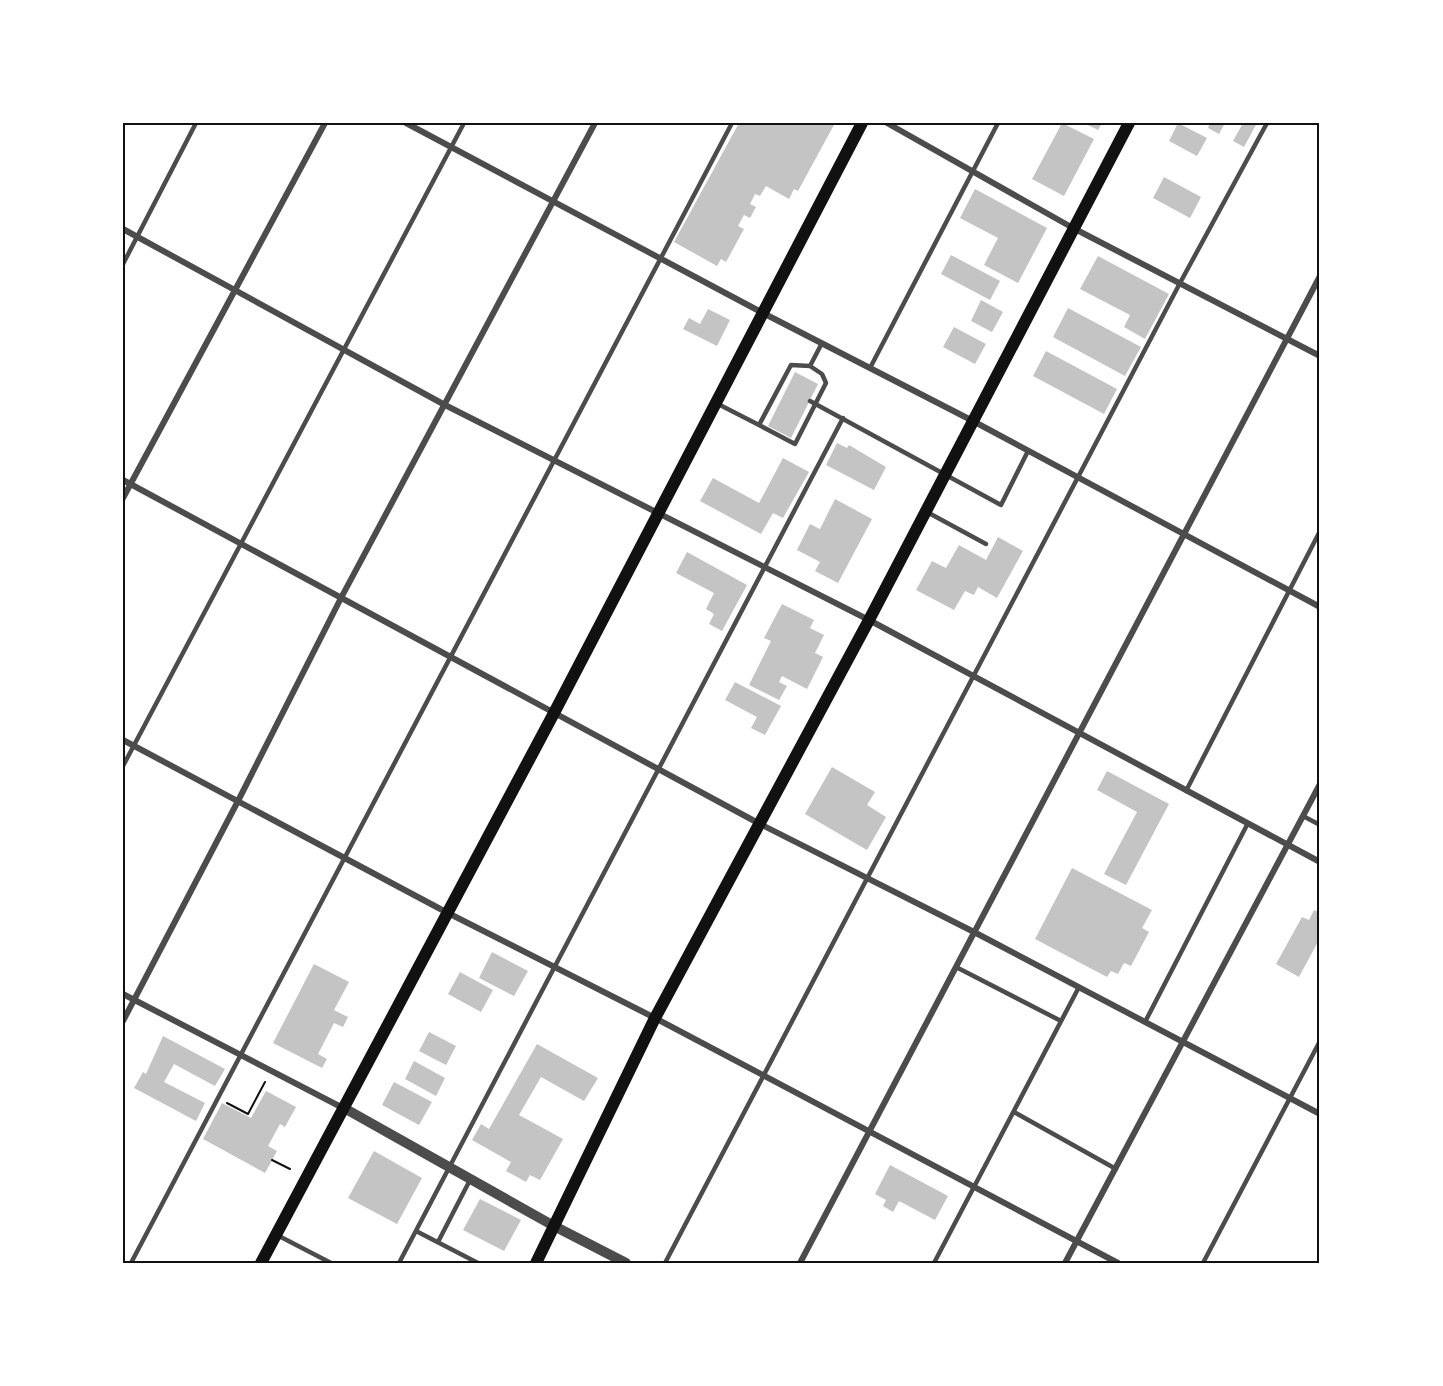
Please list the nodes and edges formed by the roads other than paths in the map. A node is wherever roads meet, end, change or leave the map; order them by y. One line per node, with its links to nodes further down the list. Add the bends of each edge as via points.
1 (196, 123): 17 (lane)
2 (325, 123): 22 (street)
3 (406, 123): 12 (street)
4 (464, 123): 12 (lane)
5 (595, 123): 14 (street)
6 (732, 123): 18 (lane)
7 (862, 123): 23 (main road)
8 (887, 123): 13 (street)
9 (998, 123): 13 (lane)
10 (1129, 123): 15 (main road)
11 (1267, 123): 21 (lane)
12 (451, 147): 14 (street); 26 (lane)
13 (973, 171): 15 (street); 29 (lane)
14 (553, 201): 18 (street); 34 (street)
15 (1073, 228): 21 (street); 38 (main road)
16 (123, 229): 17 (street)
17 (138, 237): 19 (lane); 22 (street)
18 (661, 258): 23 (street); 43 (lane)
19 (123, 264)
20 (1320, 276): 24 (street)
21 (1180, 283): 24 (street); 45 (lane)
22 (234, 288): 26 (street); 47 (street)
23 (761, 312): 25 (street); 32 (main road)
24 (1287, 339): 27 (street); 52 (street)
25 (822, 343): 28 (lane); 29 (street)
26 (343, 348): 34 (street); 53 (lane)
27 (1320, 356)
28 (810, 366): 30 (lane, via 791,365); 33 (lane, via 822,374 825,383)
29 (870, 368): 38 (street)
30 (780, 385): 31 (lane); 35 (lane)
31 (787, 389)
32 (715, 402): 41 (lane); 50 (main road)
33 (812, 402): 37 (lane); 40 (lane)
34 (445, 405): 43 (street); 57 (street)
35 (770, 405): 36 (lane); 41 (lane)
36 (777, 409)
37 (843, 418): 44 (lane); 55 (lane)
38 (971, 420): 42 (street); 44 (main road)
39 (800, 421): 40 (lane)
40 (805, 424): 41 (lane, via 795,444)
41 (759, 425)
42 (1028, 451): 44 (lane, via 1001,505); 45 (street)
43 (554, 459): 50 (street); 60 (lane)
44 (944, 473): 49 (main road)
45 (1079, 479): 52 (street); 61 (lane)
46 (123, 480): 47 (street)
47 (130, 484): 48 (street); 53 (street)
48 (123, 498)
49 (925, 511): 54 (lane); 59 (main road)
50 (657, 512): 55 (street); 62 (main road)
51 (1320, 531): 56 (lane)
52 (1184, 536): 56 (street); 63 (street)
53 (240, 543): 57 (street); 65 (lane)
54 (986, 544)
55 (765, 567): 59 (street); 67 (lane)
56 (1289, 591): 58 (street); 69 (lane)
57 (341, 598): 60 (street); 70 (street)
58 (1320, 607)
59 (869, 620): 61 (street); 73 (main road)
60 (451, 657): 62 (street); 76 (lane)
61 (974, 677): 63 (street); 78 (lane)
62 (554, 713): 67 (street); 79 (main road)
63 (1079, 734): 69 (street); 80 (street)
64 (123, 740): 65 (street)
65 (134, 746): 66 (lane); 70 (street)
66 (123, 766)
67 (659, 770): 73 (street); 81 (lane)
68 (1320, 784): 71 (street)
69 (1186, 790): 72 (street)
70 (238, 801): 76 (street); 85 (street)
71 (1303, 816): 74 (lane); 75 (street)
72 (1248, 823): 75 (street); 89 (lane)
73 (760, 824): 78 (street); 86 (main road)
74 (1320, 825)
75 (1288, 845): 77 (street); 91 (street)
76 (345, 858): 79 (street); 92 (lane)
77 (1320, 862)
78 (868, 879): 80 (street); 93 (lane)
79 (446, 912): 81 (street); 95 (main road)
80 (975, 932): 82 (street); 83 (street)
81 (554, 967): 86 (street); 99 (lane)
82 (956, 967): 88 (lane); 98 (street)
83 (1080, 987): 88 (lane); 89 (street)
84 (123, 994): 85 (street)
85 (135, 1000): 87 (street); 92 (street)
86 (656, 1017): 93 (street); 103 (main road)
87 (123, 1021)
88 (1061, 1021): 96 (lane)
89 (1145, 1022): 91 (street)
90 (1320, 1041): 94 (lane)
91 (1184, 1042): 94 (street); 100 (street)
92 (240, 1054): 95 (street); 108 (lane)
93 (763, 1075): 98 (street); 115 (lane)
94 (1290, 1098): 97 (street); 120 (lane)
95 (344, 1108): 99 (street); 105 (main road)
96 (1014, 1112): 100 (lane); 102 (lane)
97 (1320, 1114)
98 (870, 1131): 102 (street); 116 (street)
99 (450, 1168): 101 (street); 104 (lane)
100 (1116, 1169): 106 (street)
101 (471, 1179): 103 (street); 107 (lane)
102 (974, 1187): 106 (street); 117 (lane)
103 (554, 1226): 113 (main road); 114 (street)
104 (416, 1230): 107 (lane); 111 (lane)
105 (276, 1234): 109 (main road); 110 (lane)
106 (1076, 1241): 118 (street); 119 (street)
107 (438, 1242): 112 (lane)
108 (131, 1263)
109 (261, 1263)
110 (331, 1263)
111 (399, 1263)
112 (478, 1263)
113 (536, 1263)
114 (626, 1263)
115 (665, 1263)
116 (800, 1263)
117 (934, 1263)
118 (1065, 1263)
119 (1118, 1263)
120 (1203, 1263)

